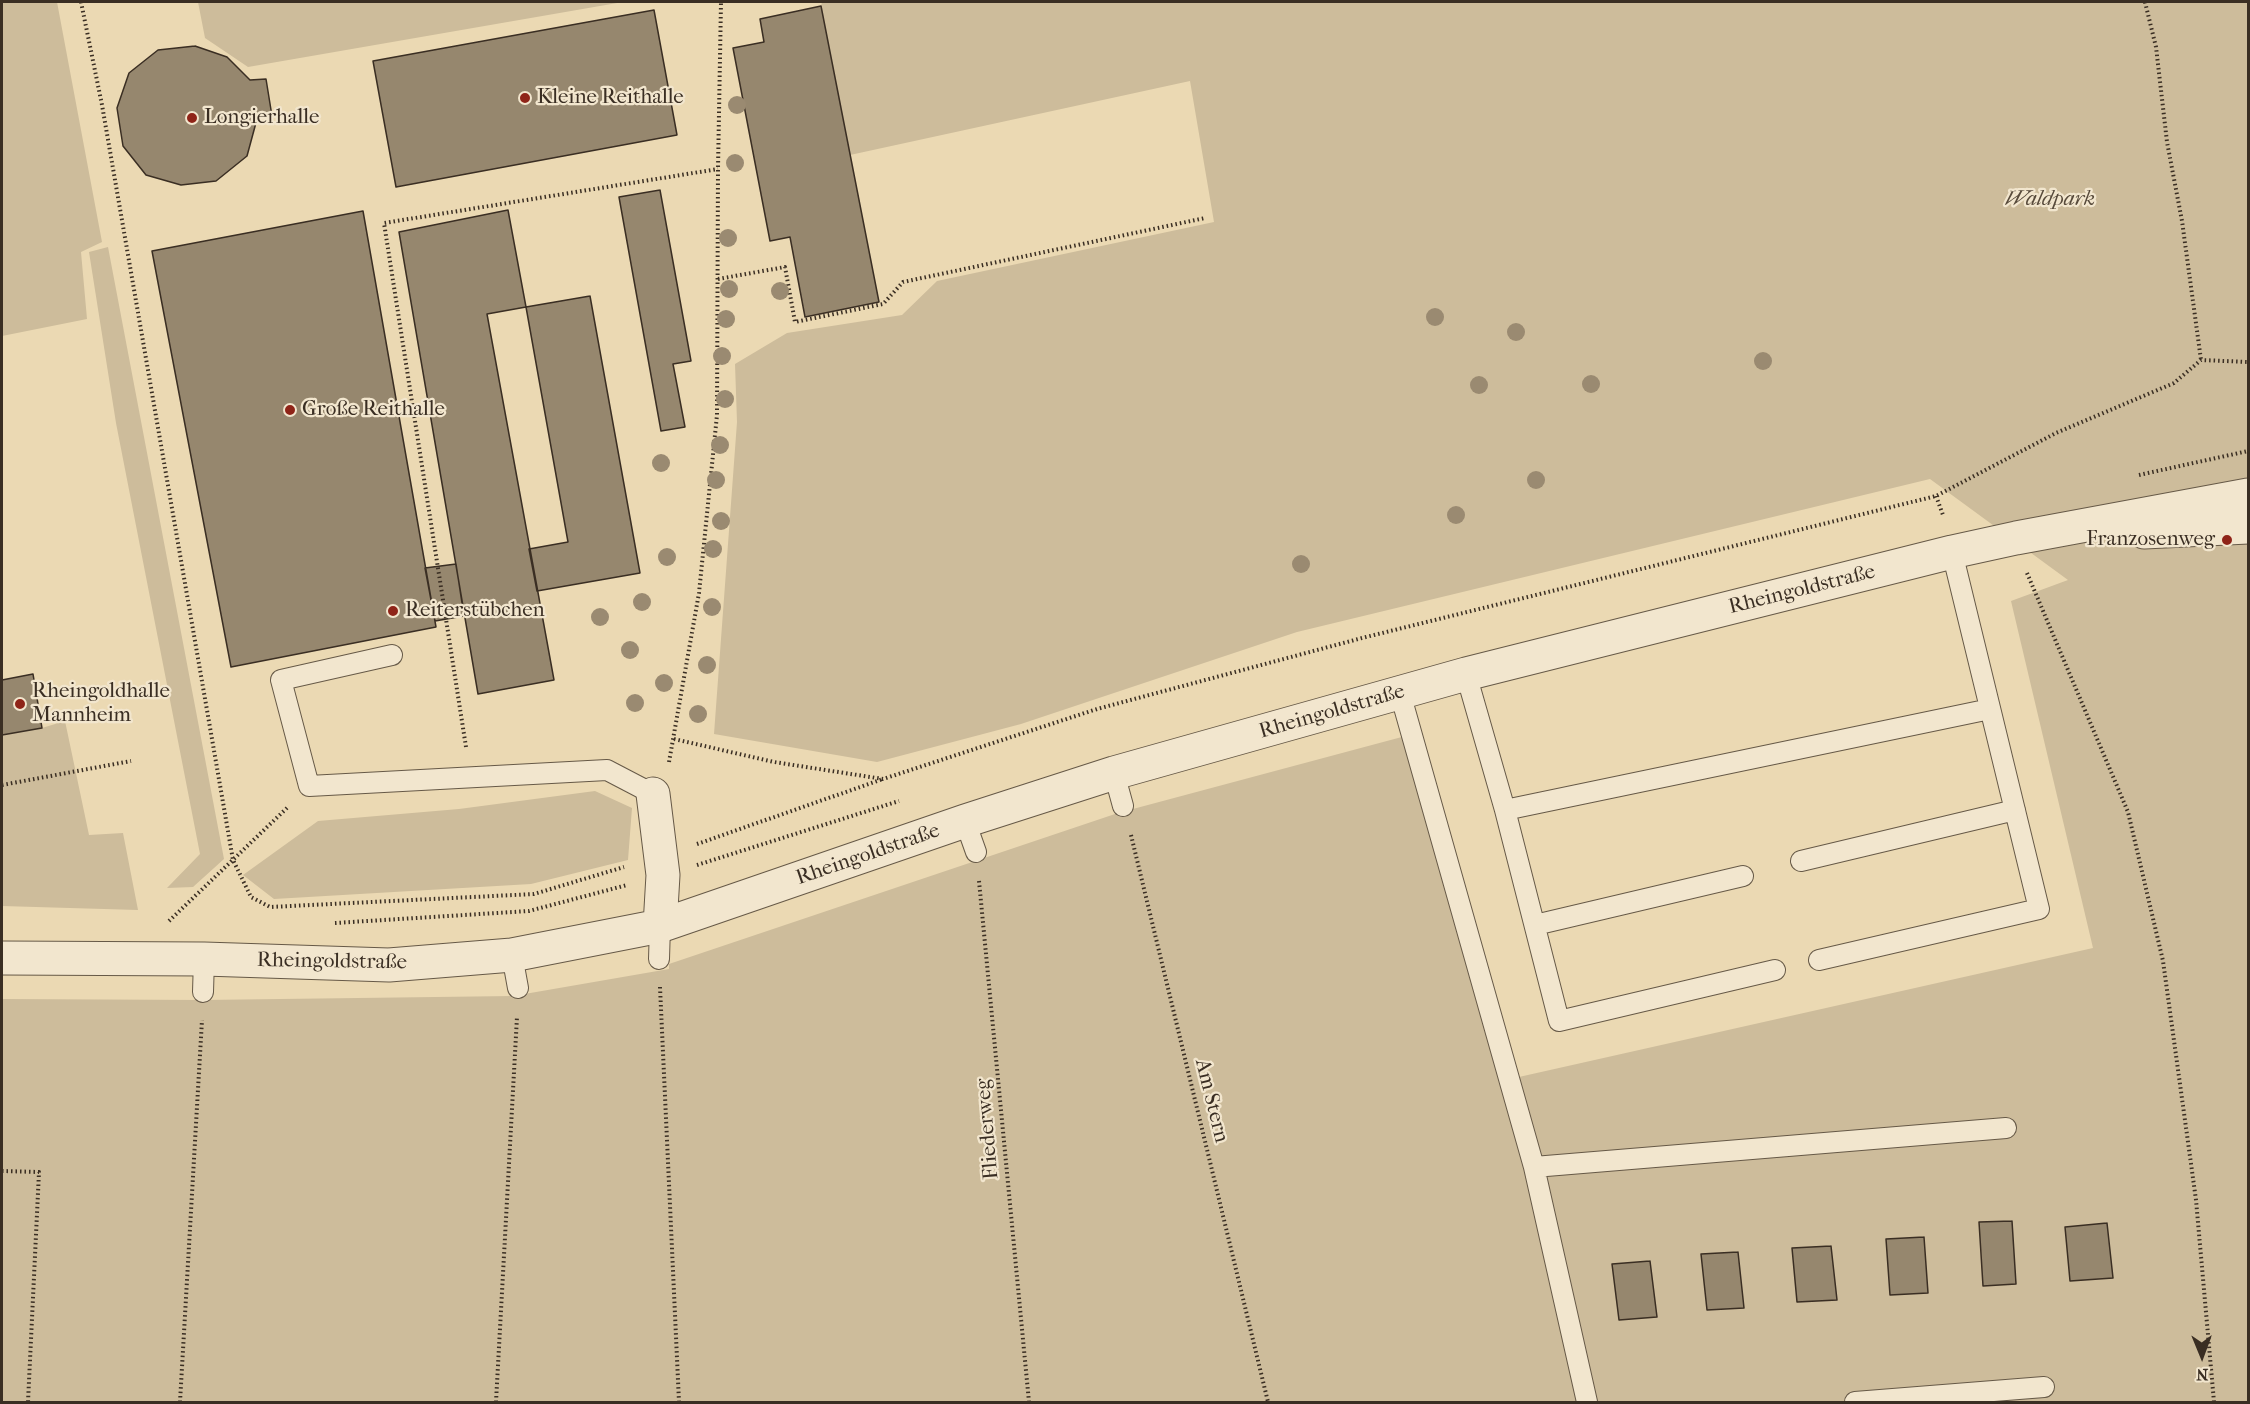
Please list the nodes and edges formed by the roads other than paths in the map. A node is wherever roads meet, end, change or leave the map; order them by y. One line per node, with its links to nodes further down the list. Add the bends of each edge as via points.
1 (2248, 495): 3 (street)
2 (2248, 527): 3 (street)
3 (2016, 538): 4 (street, Rheingoldstraße)
4 (1952, 552): 6 (street, Rheingoldstraße); 8 (lane)
5 (392, 656): 10 (lane, via 281,680 309,786 607,770)
6 (1466, 674): 7 (street, Rheingoldstraße); 12 (lane)
7 (1400, 693): 9 (street, Rheingoldstraße); 29 (lane)
8 (1990, 709): 12 (lane); 13 (lane)
9 (1114, 773): 11 (lane); 14 (street, Rheingoldstraße)
10 (653, 794): 19 (street, via 663,866)
11 (1123, 806)
12 (1505, 810): 18 (lane)
13 (2015, 810): 16 (lane); 24 (lane, via 2039,909)
14 (965, 821): 15 (lane); 19 (street, Rheingoldstraße)
15 (976, 852)
16 (1801, 861)
17 (1743, 876): 18 (lane)
18 (1534, 925): 25 (lane, via 1559,1021)
19 (660, 926): 20 (street, Rheingoldstraße); 23 (lane)
20 (512, 955): 22 (street, Rheingoldstraße, via 389,965); 26 (lane)
21 (2, 958): 22 (street, Rheingoldstraße)
22 (204, 959): 27 (lane)
23 (659, 959)
24 (1819, 960)
25 (1775, 970)
26 (518, 988)
27 (203, 992)
28 (2006, 1128): 29 (lane)
29 (1534, 1167): 31 (lane)
30 (2044, 1386): 32 (lane)
31 (1587, 1402)
32 (1855, 1402)

